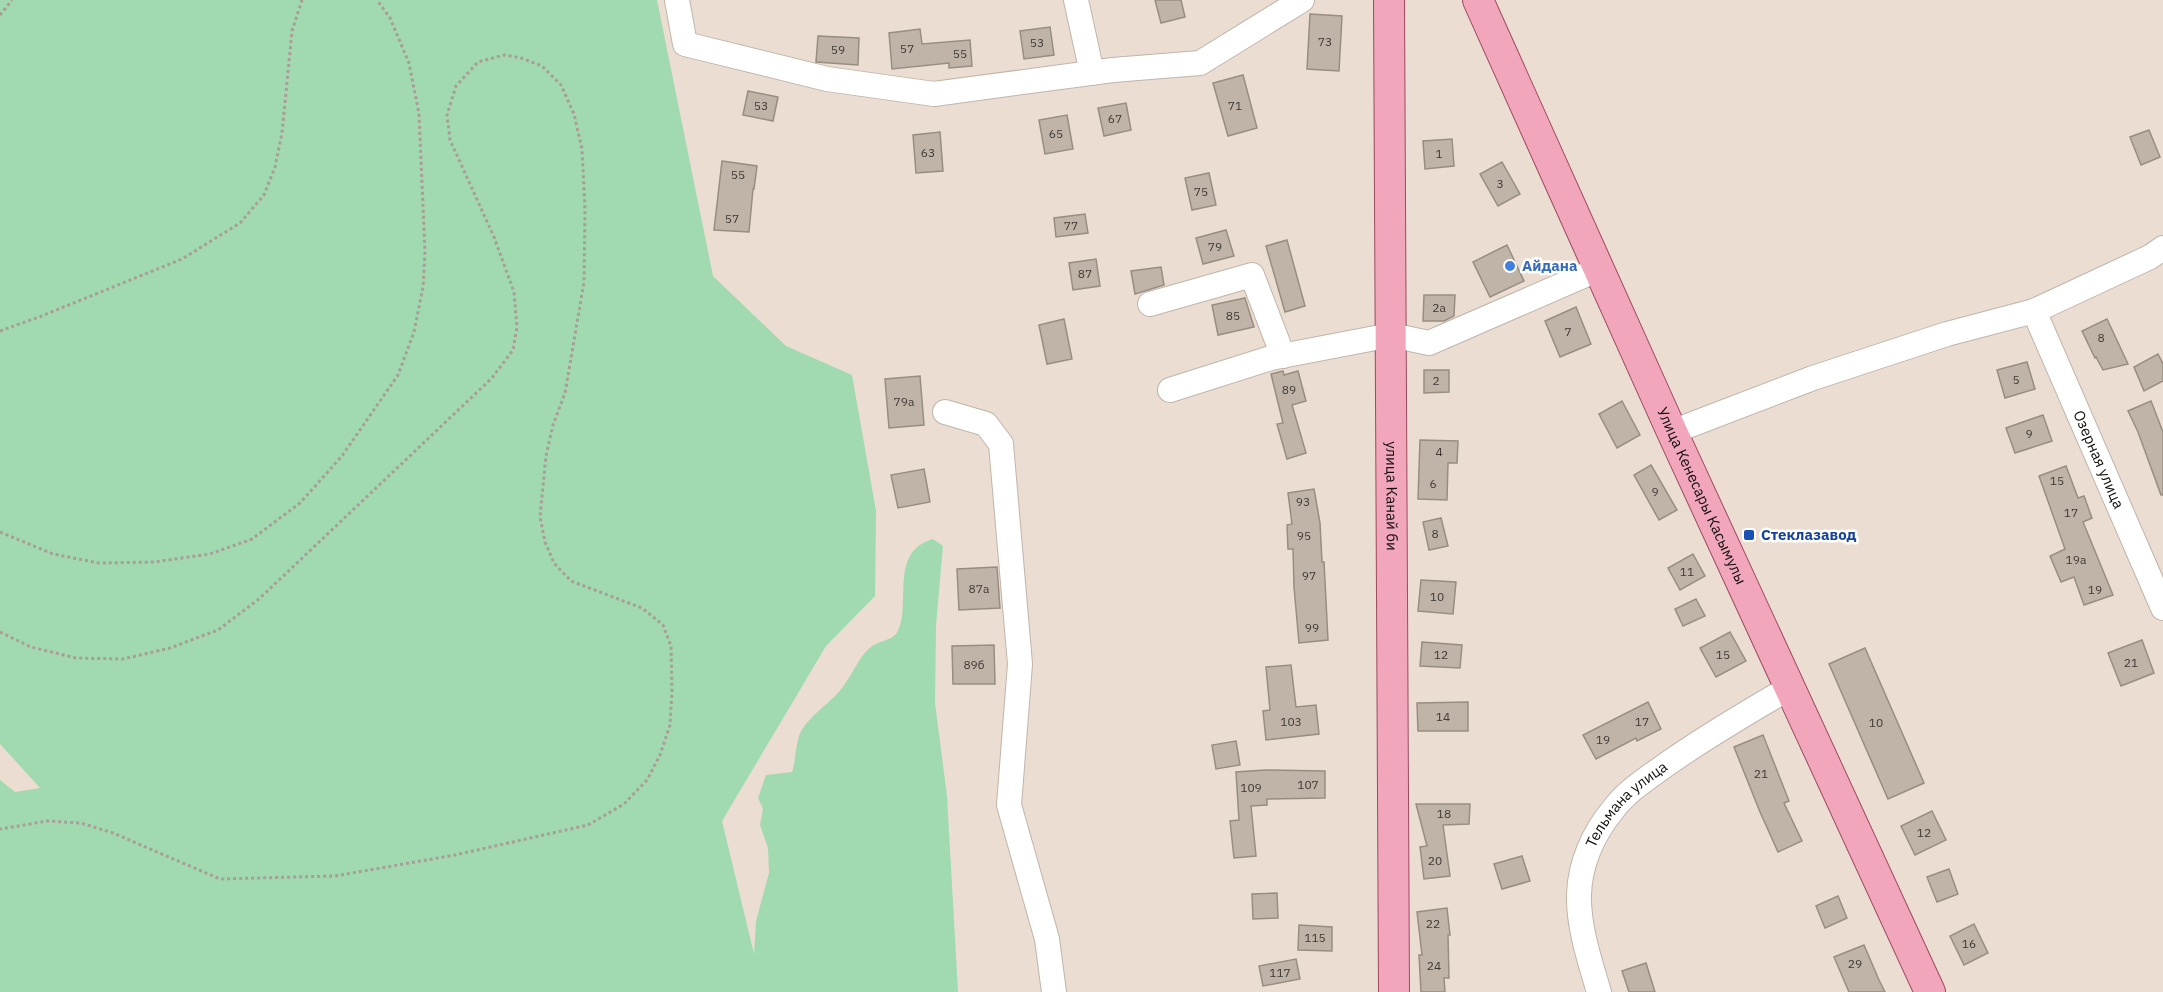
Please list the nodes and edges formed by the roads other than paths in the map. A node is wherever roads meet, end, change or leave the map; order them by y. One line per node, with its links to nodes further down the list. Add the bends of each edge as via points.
1 (677, 0): 6 (street, via 685,44 827,79 934,94)
2 (1076, 0): 6 (street)
3 (1302, 0): 6 (street, via 1200,63)
4 (1389, 0): 11 (main road, улица Канай би)
5 (1478, 0): 8 (main road, Улица Кенесары Касымулы)
6 (1092, 73)
7 (2163, 248): 10 (street)
8 (1599, 269): 11 (street, via 1429,343); 15 (main road, Улица Кенесары Касымулы)
9 (1150, 304): 12 (street, via 1252,275)
10 (2034, 311): 15 (street, via 1947,334 1824,375); 16 (street, Озерная улица)
11 (1391, 335): 12 (street); 19 (main road, улица Канай би)
12 (1283, 356): 13 (street)
13 (1170, 390)
14 (945, 412): 18 (street, via 986,424 1001,444 1020,664 1009,805 1047,939)
15 (1672, 432): 17 (main road, Улица Кенесары Касымулы)
16 (2163, 608)
17 (1791, 687): 20 (street, Тельмана улица, via 1699,741 1636,786 1612,809 1593,839 1579,895 1582,927); 21 (main road, Улица Кенесары Касымулы)
18 (1054, 992)
19 (1394, 992)
20 (1599, 992)
21 (1930, 992)

